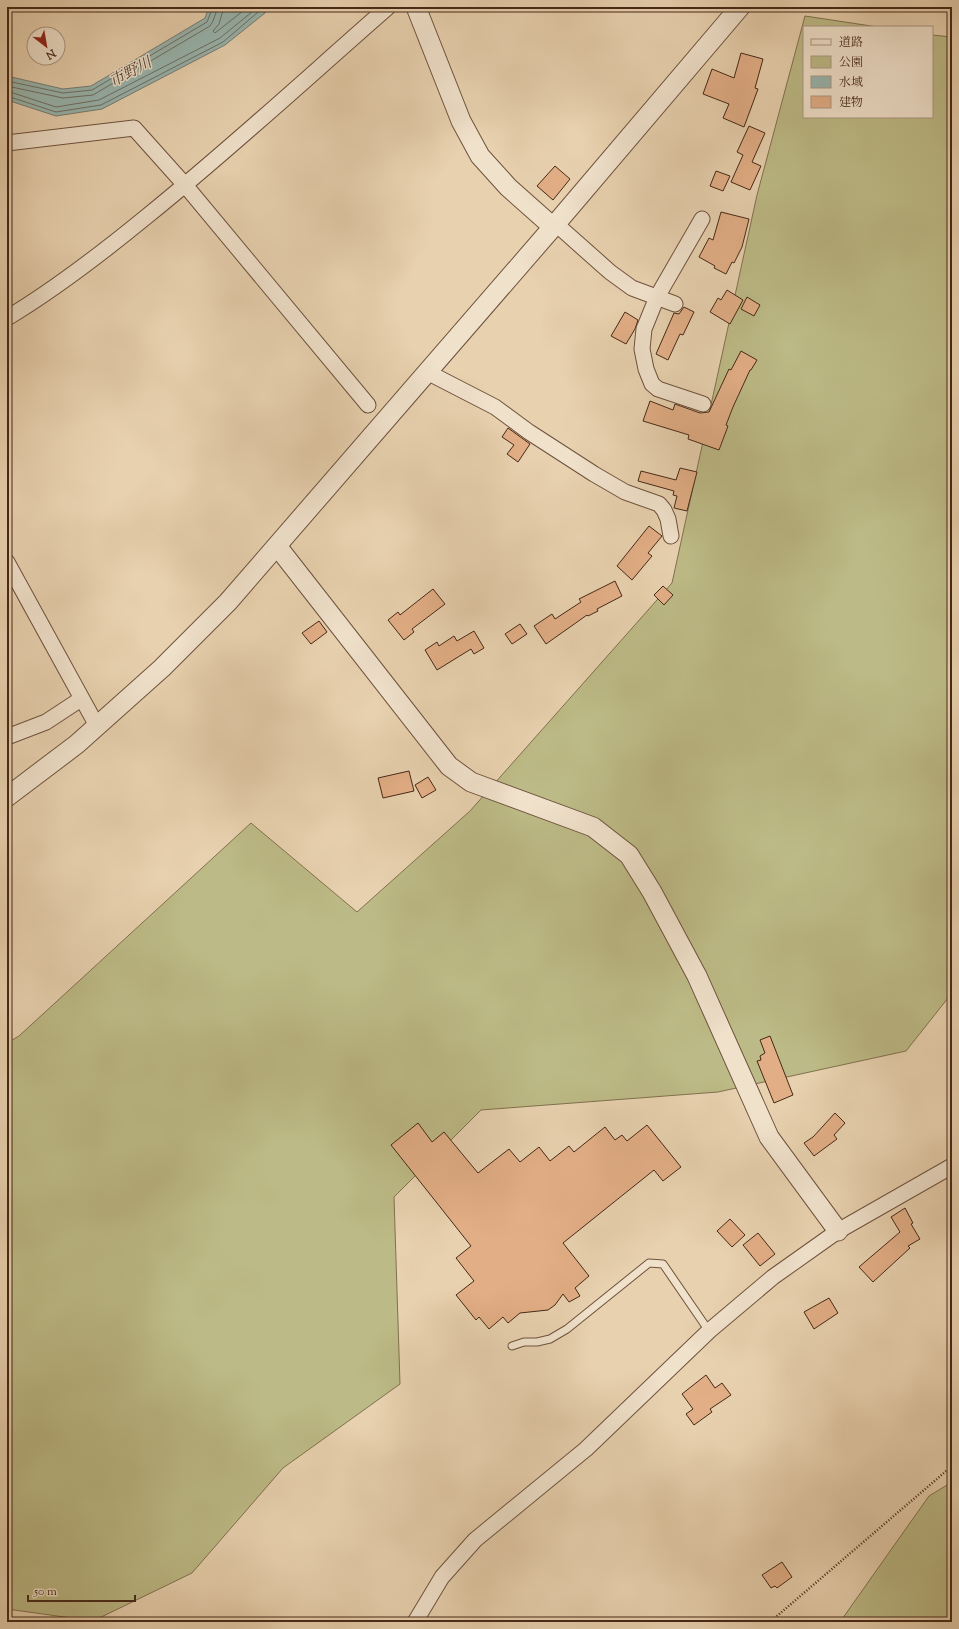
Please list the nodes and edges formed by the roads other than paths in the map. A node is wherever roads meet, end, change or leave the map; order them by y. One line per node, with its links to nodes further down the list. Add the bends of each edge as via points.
1 (388, 7): 5 (street)
2 (416, 7): 7 (street, via 461,121 480,156 508,188)
3 (740, 7): 7 (street)
4 (7, 143): 5 (street, via 134,128)
5 (185, 185): 10 (street, via 95,258); 13 (street)
6 (702, 219): 8 (street)
7 (554, 225): 8 (street, via 632,288); 11 (street)
8 (658, 297): 9 (street); 12 (street, via 644,329 642,349 652,384 658,389)
9 (675, 304)
10 (7, 318)
11 (427, 372): 14 (street, via 495,407 625,492 659,504 668,519); 15 (street)
12 (703, 404)
13 (368, 405)
14 (671, 536)
15 (277, 546): 18 (street, via 228,602 162,668); 22 (street, via 449,766 471,782 593,827 629,855 697,976 770,1137)
16 (7, 562): 17 (street)
17 (81, 699): 18 (street); 19 (street, via 46,722)
18 (97, 726): 20 (street)
19 (7, 737)
20 (7, 797)
21 (952, 1166): 22 (street)
22 (838, 1231): 23 (street, via 773,1277)
23 (709, 1331): 24 (lane, via 662,1264 649,1263 567,1329 550,1339); 25 (street, via 586,1449 475,1540 442,1577)
24 (512, 1346)
25 (415, 1622)

